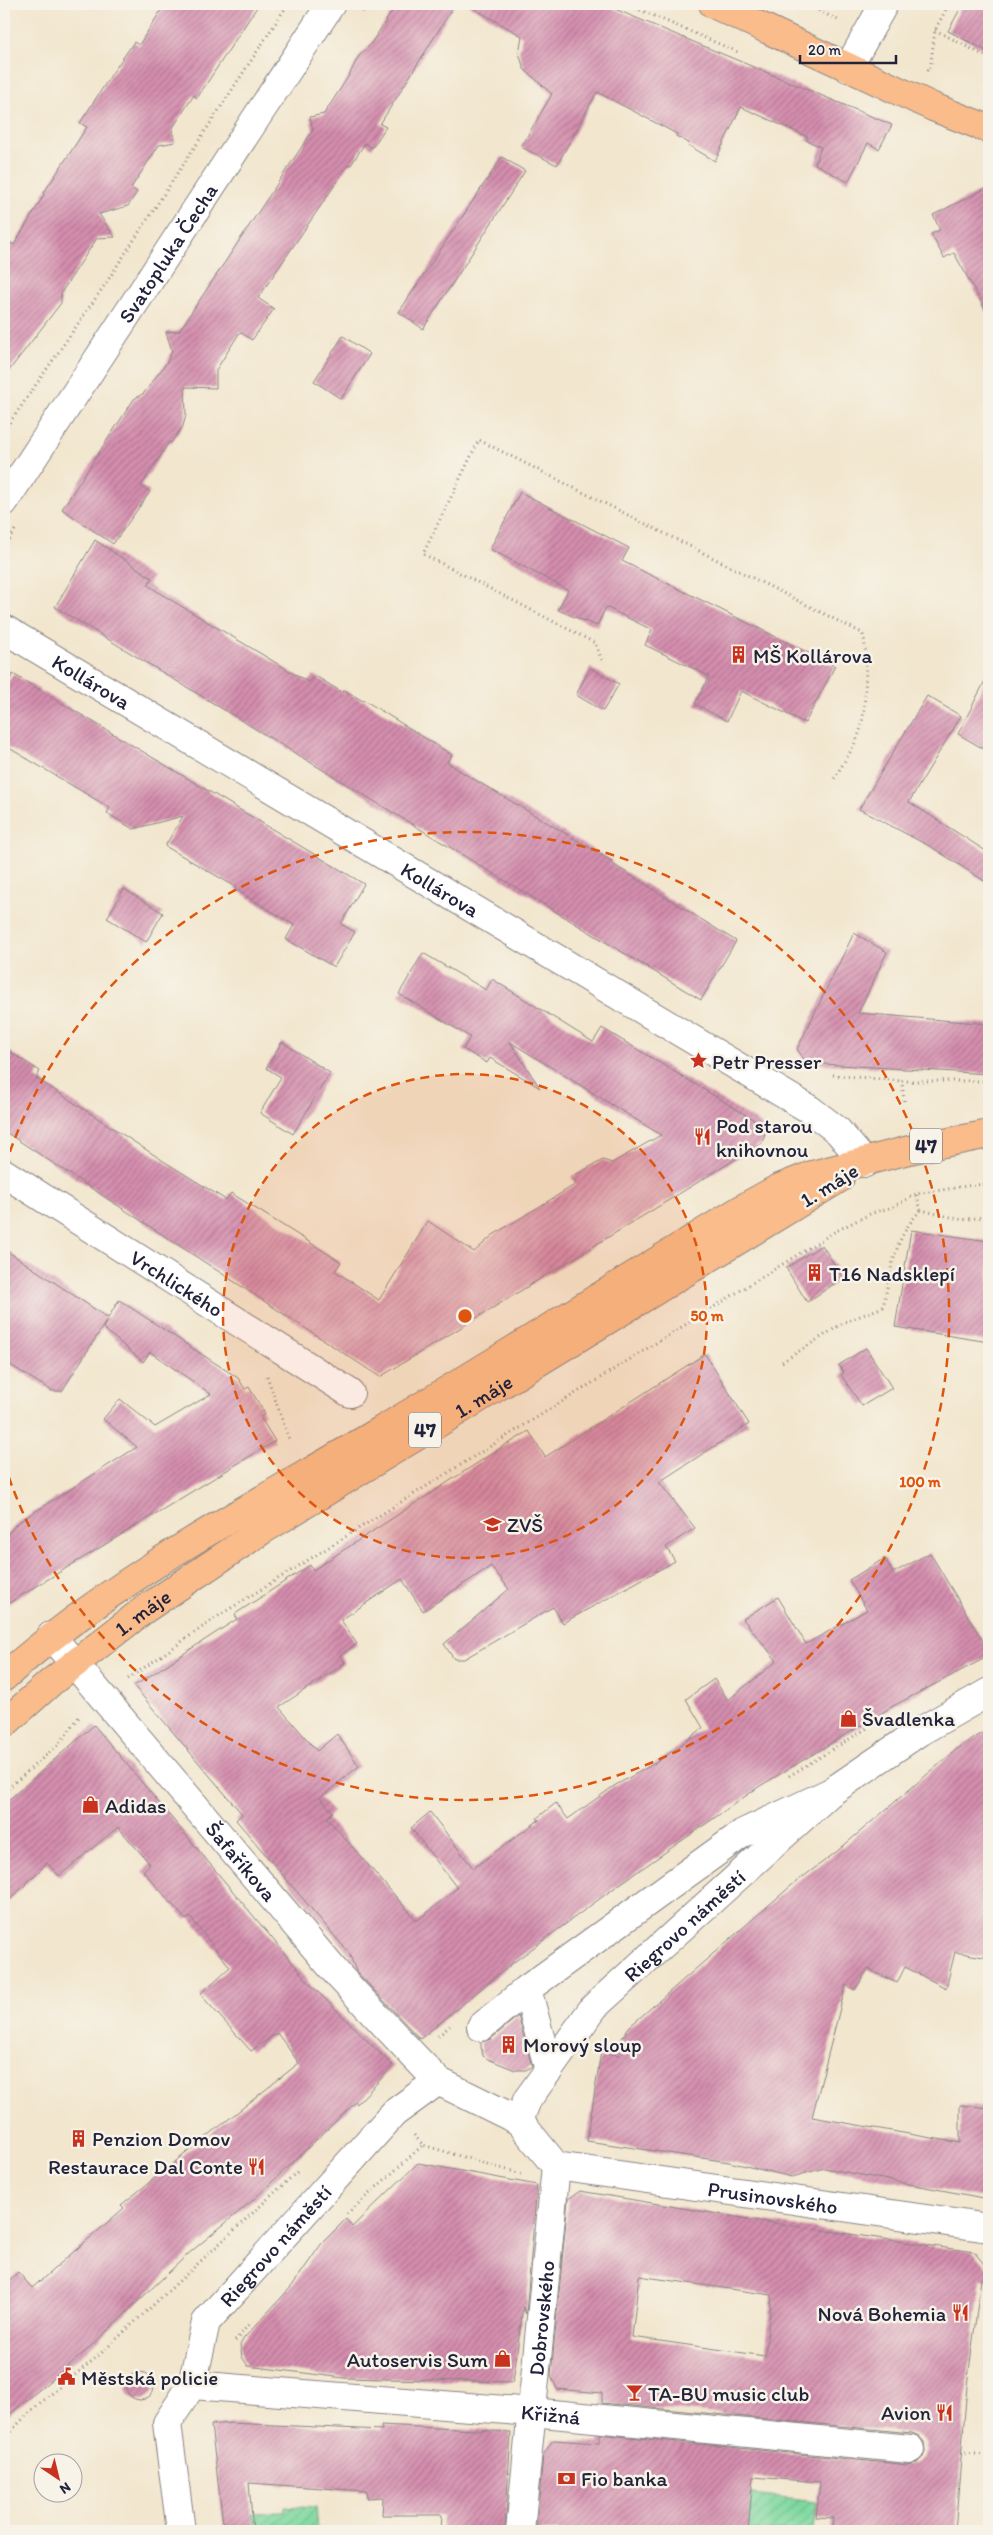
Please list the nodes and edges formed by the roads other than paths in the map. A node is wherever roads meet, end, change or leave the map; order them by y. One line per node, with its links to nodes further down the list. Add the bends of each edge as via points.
1 (330, 4): 6 (street, Svatopluka Čecha)
2 (713, 4): 4 (main road)
3 (884, 4): 4 (street)
4 (848, 68): 5 (main road)
5 (989, 129)
6 (4, 502)
7 (4, 629): 9 (street, Kollárova, via 816,1113 838,1131)
8 (989, 1134): 9 (main road, 47, via 909,1150)
9 (865, 1163): 12 (main road, 1. máje / 47, via 812,1175 750,1204 190,1543); 13 (main road, 1. máje / 47, via 261,1531 145,1609)
10 (4, 1173): 11 (street, Vrchlického)
11 (350, 1393)
12 (51, 1636): 13 (street, Šafaříkova); 14 (main road, 1. máje / 47)
13 (75, 1664): 16 (main road, 1. máje / 47); 21 (street, Šafaříkova, via 339,1976)
14 (4, 1677)
15 (989, 1692): 17 (street, Riegrovo náměstí, via 919,1732)
16 (4, 1724)
17 (831, 1792): 18 (street, Riegrovo náměstí, via 743,1833); 20 (street, Riegrovo náměstí, via 594,2007)
18 (527, 1989): 19 (street, Riegrovo náměstí); 20 (street)
19 (468, 2024)
20 (549, 2070): 22 (street, Riegrovo náměstí, via 526,2100)
21 (438, 2081): 22 (street); 25 (street, Riegrovo náměstí, via 394,2113 206,2322)
22 (519, 2121): 23 (street)
23 (555, 2174): 24 (street, Prusinovského); 26 (street, Dobrovského)
24 (989, 2228)
25 (192, 2385): 26 (street, Křižná); 28 (street, Riegrovo náměstí, via 167,2423)
26 (532, 2412): 27 (street, Křižná); 29 (street, Dobrovského)
27 (910, 2449)
28 (181, 2531)
29 (520, 2531)

